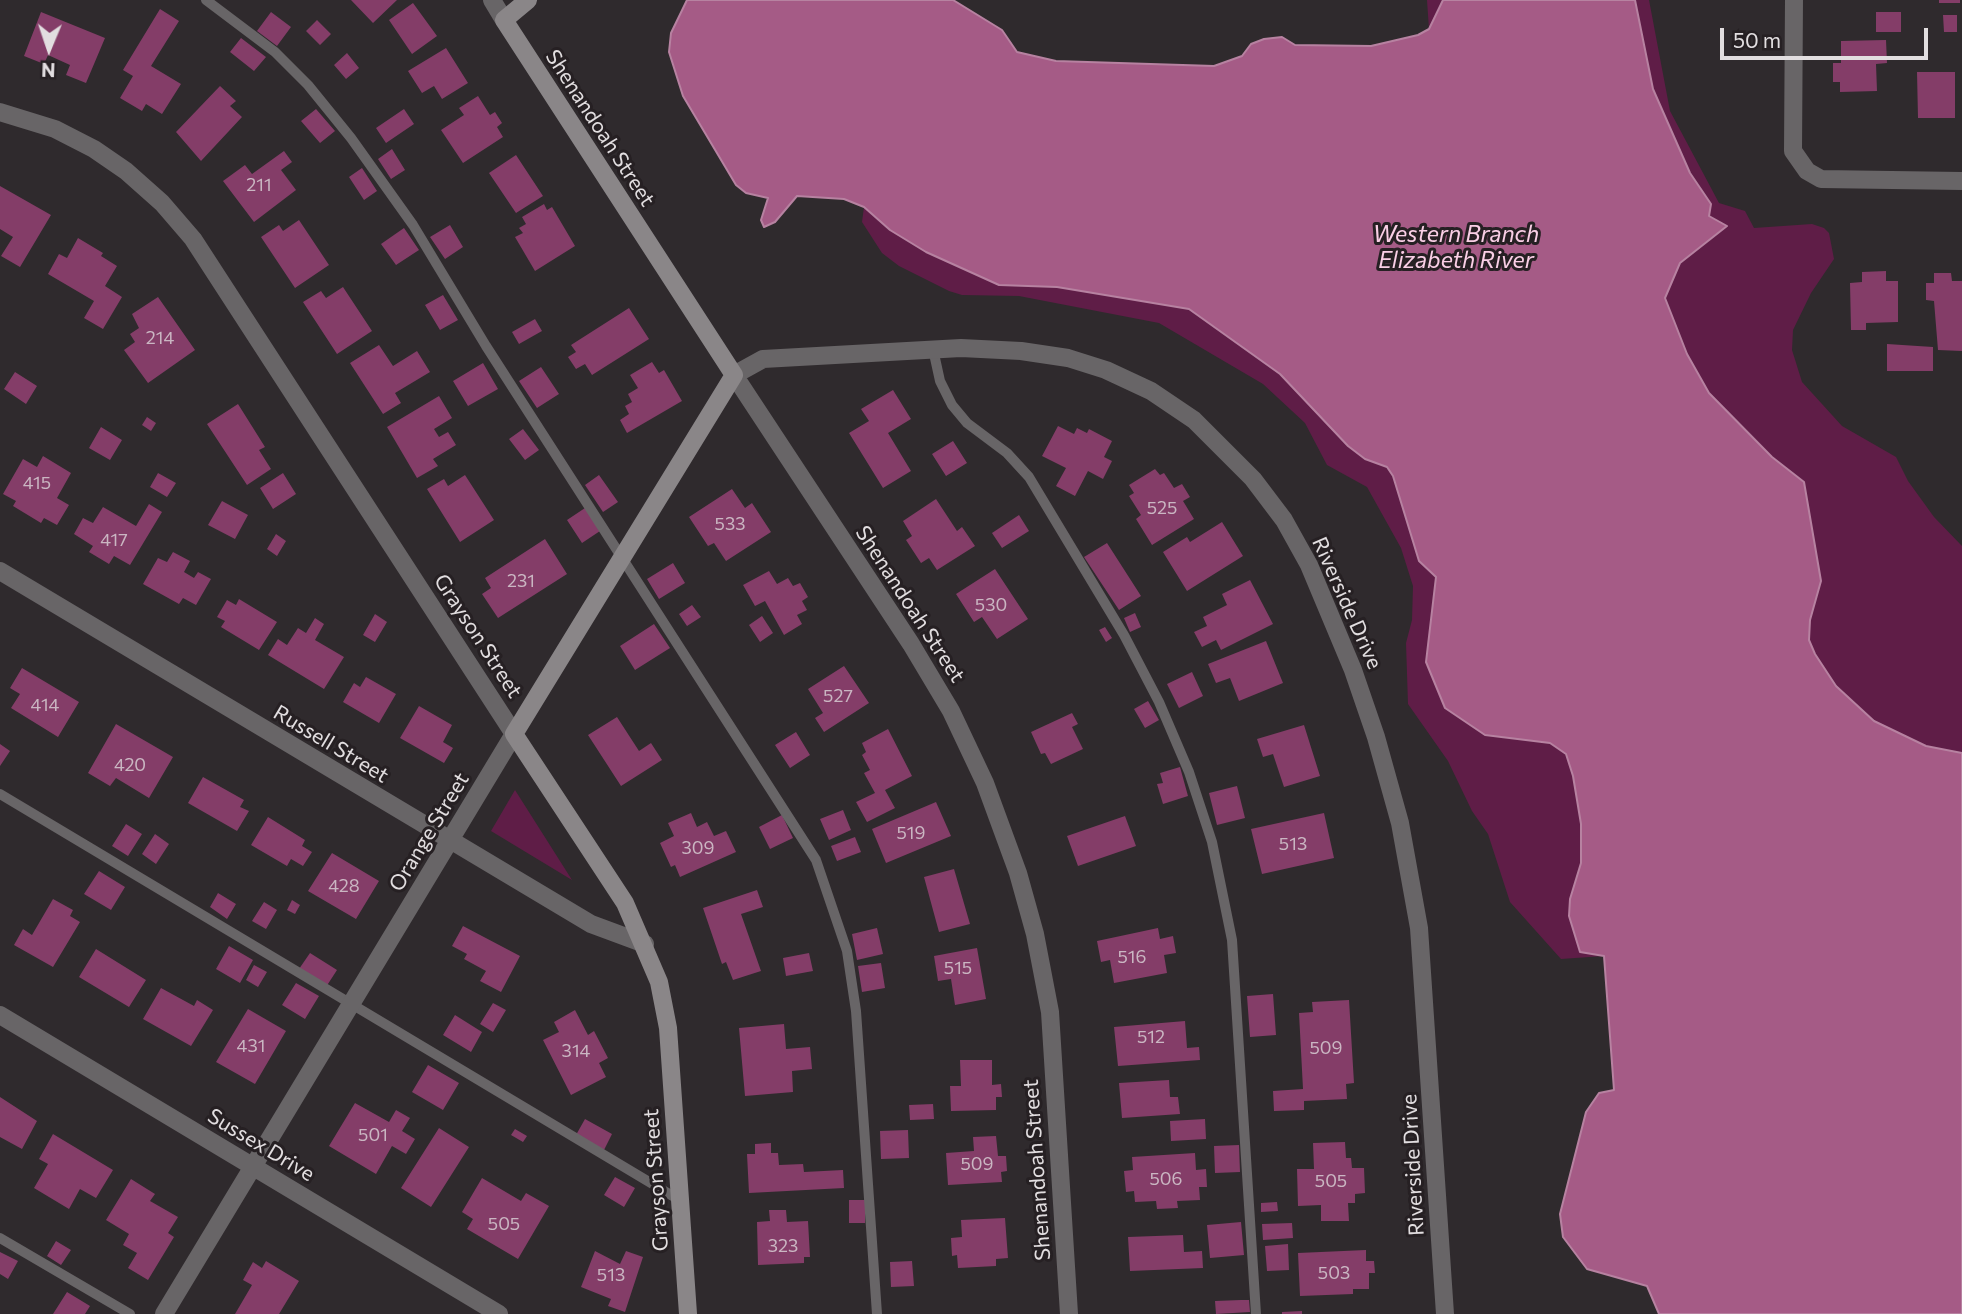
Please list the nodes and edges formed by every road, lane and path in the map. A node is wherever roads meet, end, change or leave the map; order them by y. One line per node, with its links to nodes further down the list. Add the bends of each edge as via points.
1 (206, 0): 10 (lane, via 275,52 351,138 413,225)
2 (492, 0): 5 (street, Shenandoah Street)
3 (528, 0): 5 (street)
4 (1794, 0): 7 (street, via 1793,151 1807,171 1821,178)
5 (504, 20): 9 (street, Shenandoah Street)
6 (0, 112): 12 (street, Grayson Street, via 55,129 94,149 162,203 193,239)
7 (1962, 181)
8 (933, 349): 9 (street, Riverside Drive, via 764,359); 27 (lane, via 940,381 952,405 1029,477 1124,635 1189,772 1212,842 1232,940); 28 (street, Riverside Drive, via 1020,351 1068,358 1151,391 1194,420 1253,479 1284,520 1309,565 1353,670 1400,823 1419,928)
9 (734, 375): 10 (street, Orange Street); 26 (street, Shenandoah Street, via 951,711 985,783 1018,873 1050,1012)
10 (622, 554): 12 (street, Orange Street); 25 (lane, via 816,860 830,894 856,1011)
11 (0, 571): 14 (street, Russell Street)
12 (514, 734): 14 (street, Orange Street); 15 (street, Grayson Street, via 625,904)
13 (0, 794): 16 (lane)
14 (450, 841): 15 (street, Russell Street, via 591,924); 16 (street, Orange Street)
15 (645, 944): 19 (street, Grayson Street, via 668,1028)
16 (351, 1006): 18 (street, Orange Street); 19 (lane)
17 (0, 1014): 18 (street, Sussex Drive)
18 (254, 1167): 22 (street, Orange Street); 23 (street, Sussex Drive)
19 (681, 1201): 24 (street, Grayson Street)
20 (0, 1238): 21 (lane)
21 (130, 1314)
22 (164, 1314)
23 (499, 1314)
24 (688, 1314)
25 (877, 1314)
26 (1069, 1314)
27 (1256, 1314)
28 (1445, 1314)

